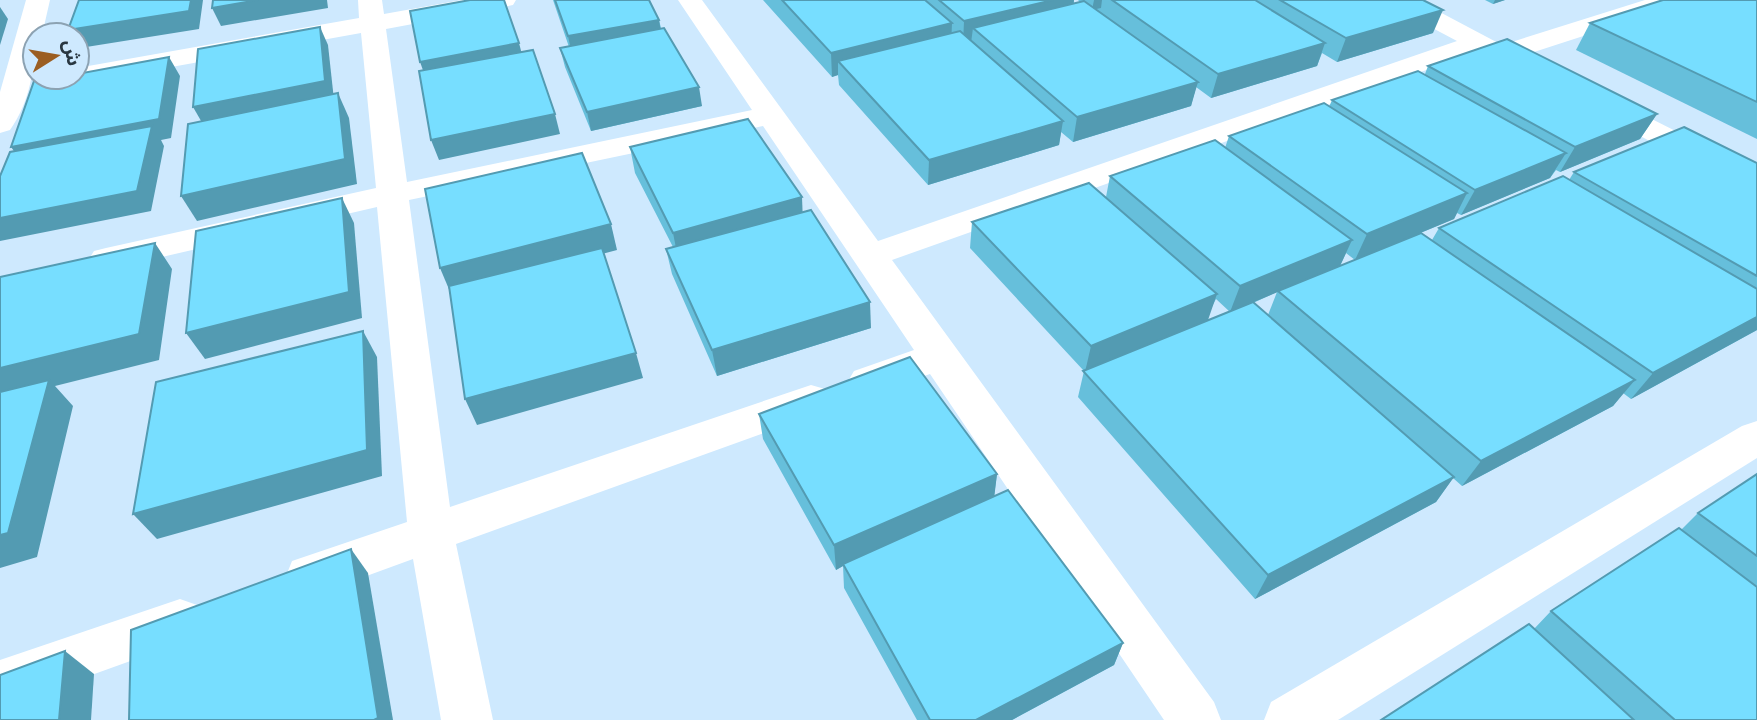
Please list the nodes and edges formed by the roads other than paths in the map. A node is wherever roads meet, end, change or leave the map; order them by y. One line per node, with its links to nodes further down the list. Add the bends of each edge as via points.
1 (38, 0): 7 (street)
2 (504, 0): 6 (street)
3 (690, 0): 13 (street)
4 (1398, 0): 8 (street)
5 (1670, 0): 8 (street)
6 (373, 12): 10 (street); 16 (street)
7 (39, 21)
8 (1489, 48): 9 (street); 17 (street)
9 (1537, 72)
10 (91, 73)
11 (35, 91): 14 (street)
12 (1574, 91): 15 (street)
13 (771, 115): 16 (street); 17 (street)
14 (0, 124)
15 (1757, 184)
16 (394, 194): 18 (street); 21 (street)
17 (869, 256): 19 (street)
18 (82, 265)
19 (939, 356): 21 (street); 26 (street)
20 (1757, 437): 27 (street)
21 (431, 533): 22 (street); 25 (street)
22 (274, 588)
23 (222, 606): 24 (street)
24 (0, 684)
25 (467, 720)
26 (1195, 720)
27 (1290, 720)

